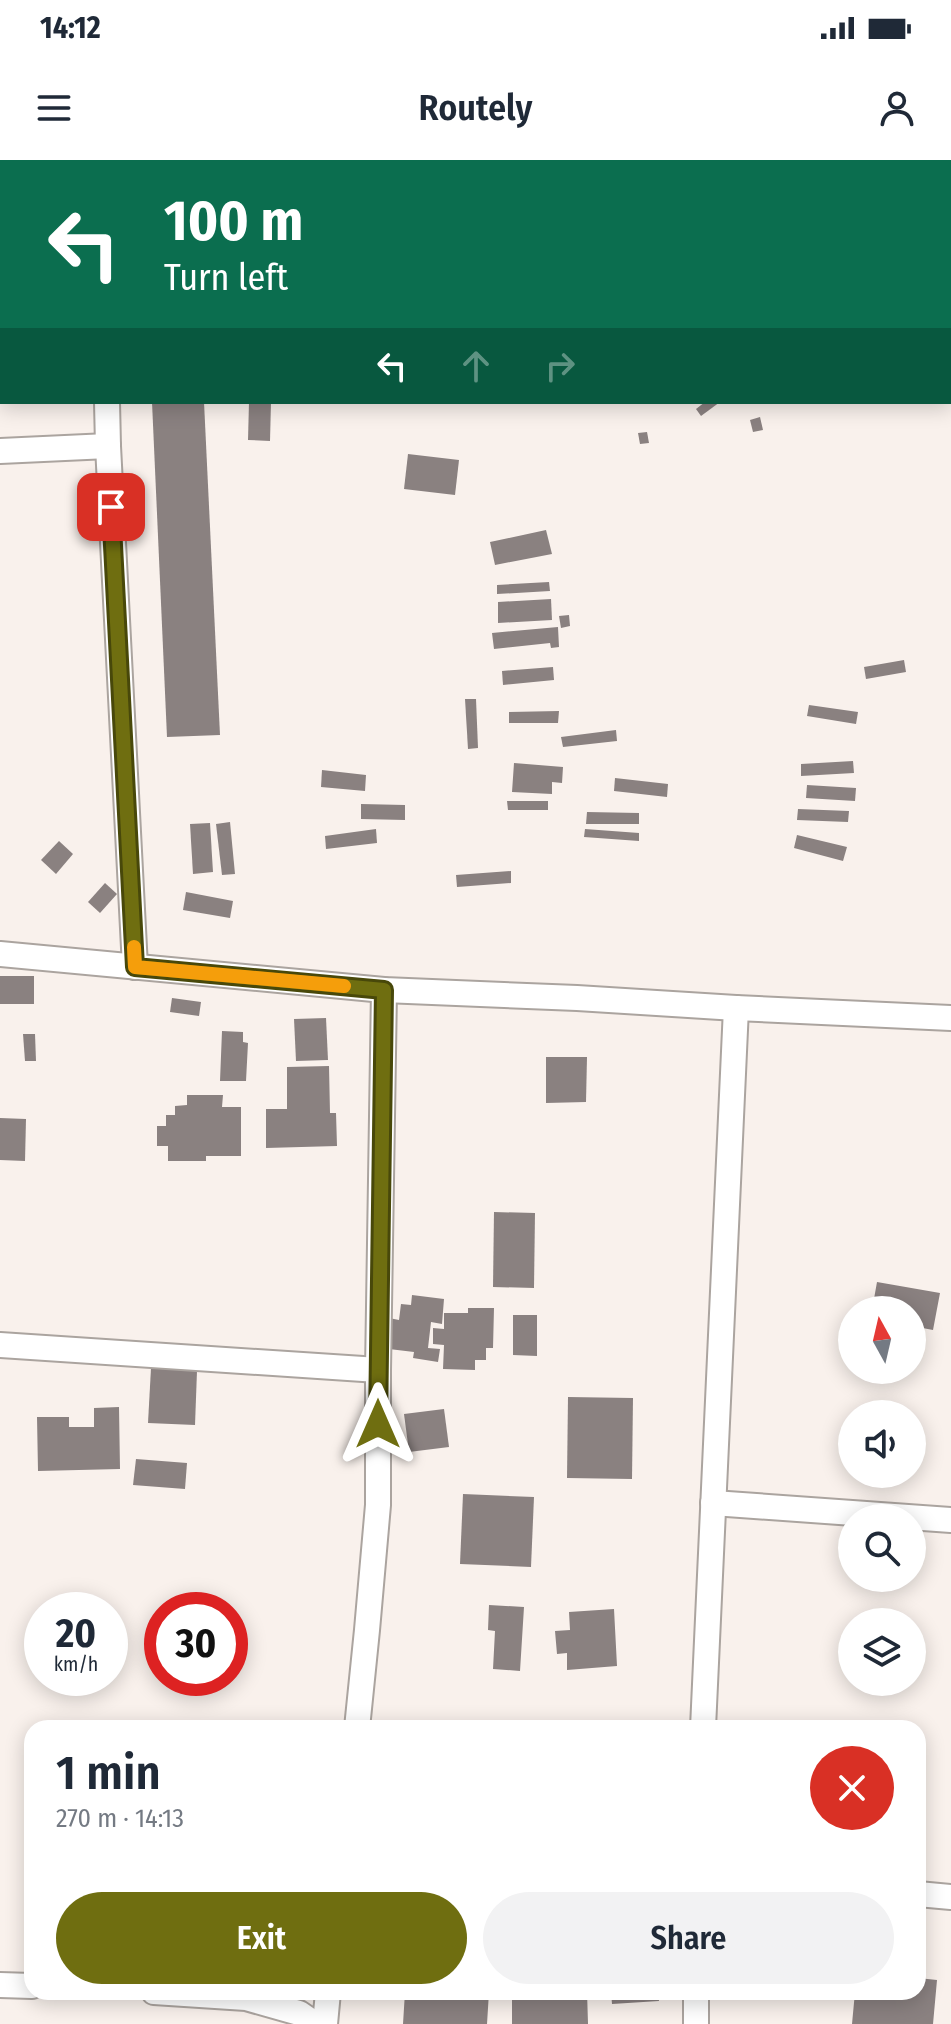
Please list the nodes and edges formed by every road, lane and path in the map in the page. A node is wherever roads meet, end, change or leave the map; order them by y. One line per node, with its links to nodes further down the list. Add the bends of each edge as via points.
1 (107, 404): 2 (street)
2 (108, 446): 3 (street); 5 (street)
3 (0, 451)
4 (0, 954): 5 (street)
5 (135, 967): 6 (street)
6 (384, 990): 7 (street); 10 (street)
7 (736, 1008): 8 (street); 11 (street)
8 (951, 1018)
9 (0, 1345): 10 (street)
10 (378, 1370): 13 (street, via 378,1505)
11 (713, 1503): 12 (street); 14 (street)
12 (951, 1520)
13 (358, 1720)
14 (703, 1720)
15 (926, 1895): 16 (street)
16 (951, 1897)
17 (0, 1985): 18 (street)
18 (24, 1986)
19 (253, 2000): 22 (street, via 299,2013)
20 (327, 2000): 23 (street)
21 (696, 2000): 24 (street)
22 (315, 2024)
23 (325, 2024)
24 (696, 2024)

